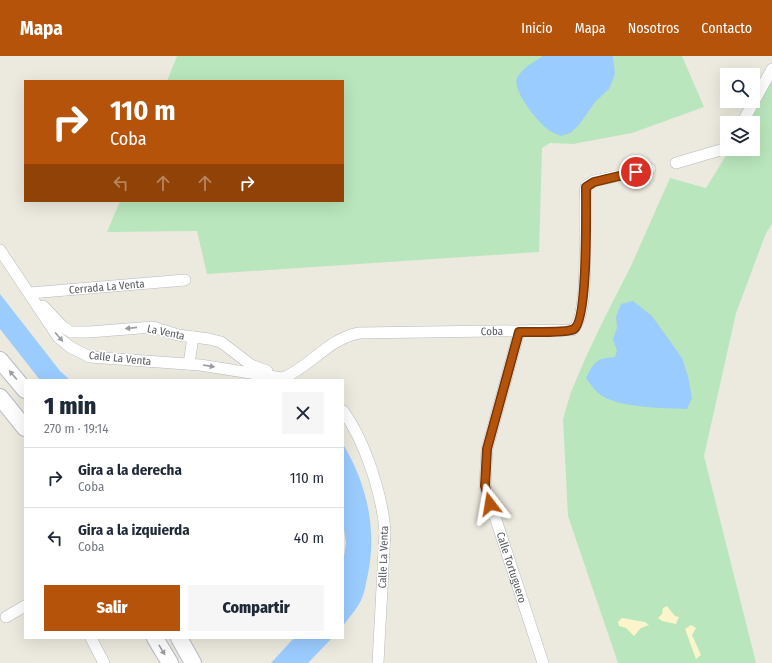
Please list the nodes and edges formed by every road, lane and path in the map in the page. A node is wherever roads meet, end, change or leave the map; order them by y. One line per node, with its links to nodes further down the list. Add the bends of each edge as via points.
1 (772, 70): 2 (street)
2 (746, 116)
3 (720, 150): 4 (street)
4 (676, 163)
5 (650, 169): 9 (street, Coba, via 586,186 586,246 579,321 576,327 568,331)
6 (0, 250): 8 (street, Calle La Venta)
7 (185, 280): 8 (street, Cerrada La Venta)
8 (30, 292): 10 (street, La Venta, one-way to 8, via 148,326 71,332 63,327); 12 (street, Calle La Venta, one-way to 12, via 33,301 58,337 83,355 101,359)
9 (519, 332): 13 (street, Coba, via 445,331 349,335 332,343); 27 (street, Calle Tortuguero, via 487,449 485,486)
10 (193, 337): 12 (street); 13 (street, La Venta, via 221,342 252,365 267,372 279,373)
11 (0, 360): 14 (street, one-way to 11)
12 (189, 364): 13 (street, Calle La Venta, one-way to 13)
13 (287, 379)
14 (24, 389)
15 (2, 403): 17 (street)
16 (344, 412): 26 (street, Calle La Venta, via 364,448 383,512 385,541)
17 (24, 427)
18 (24, 607): 19 (street)
19 (6, 617)
20 (92, 639): 23 (street)
21 (156, 639): 24 (street, one-way to 24)
22 (180, 639): 25 (street)
23 (104, 663)
24 (170, 663)
25 (193, 663)
26 (378, 663)
27 (543, 663)

